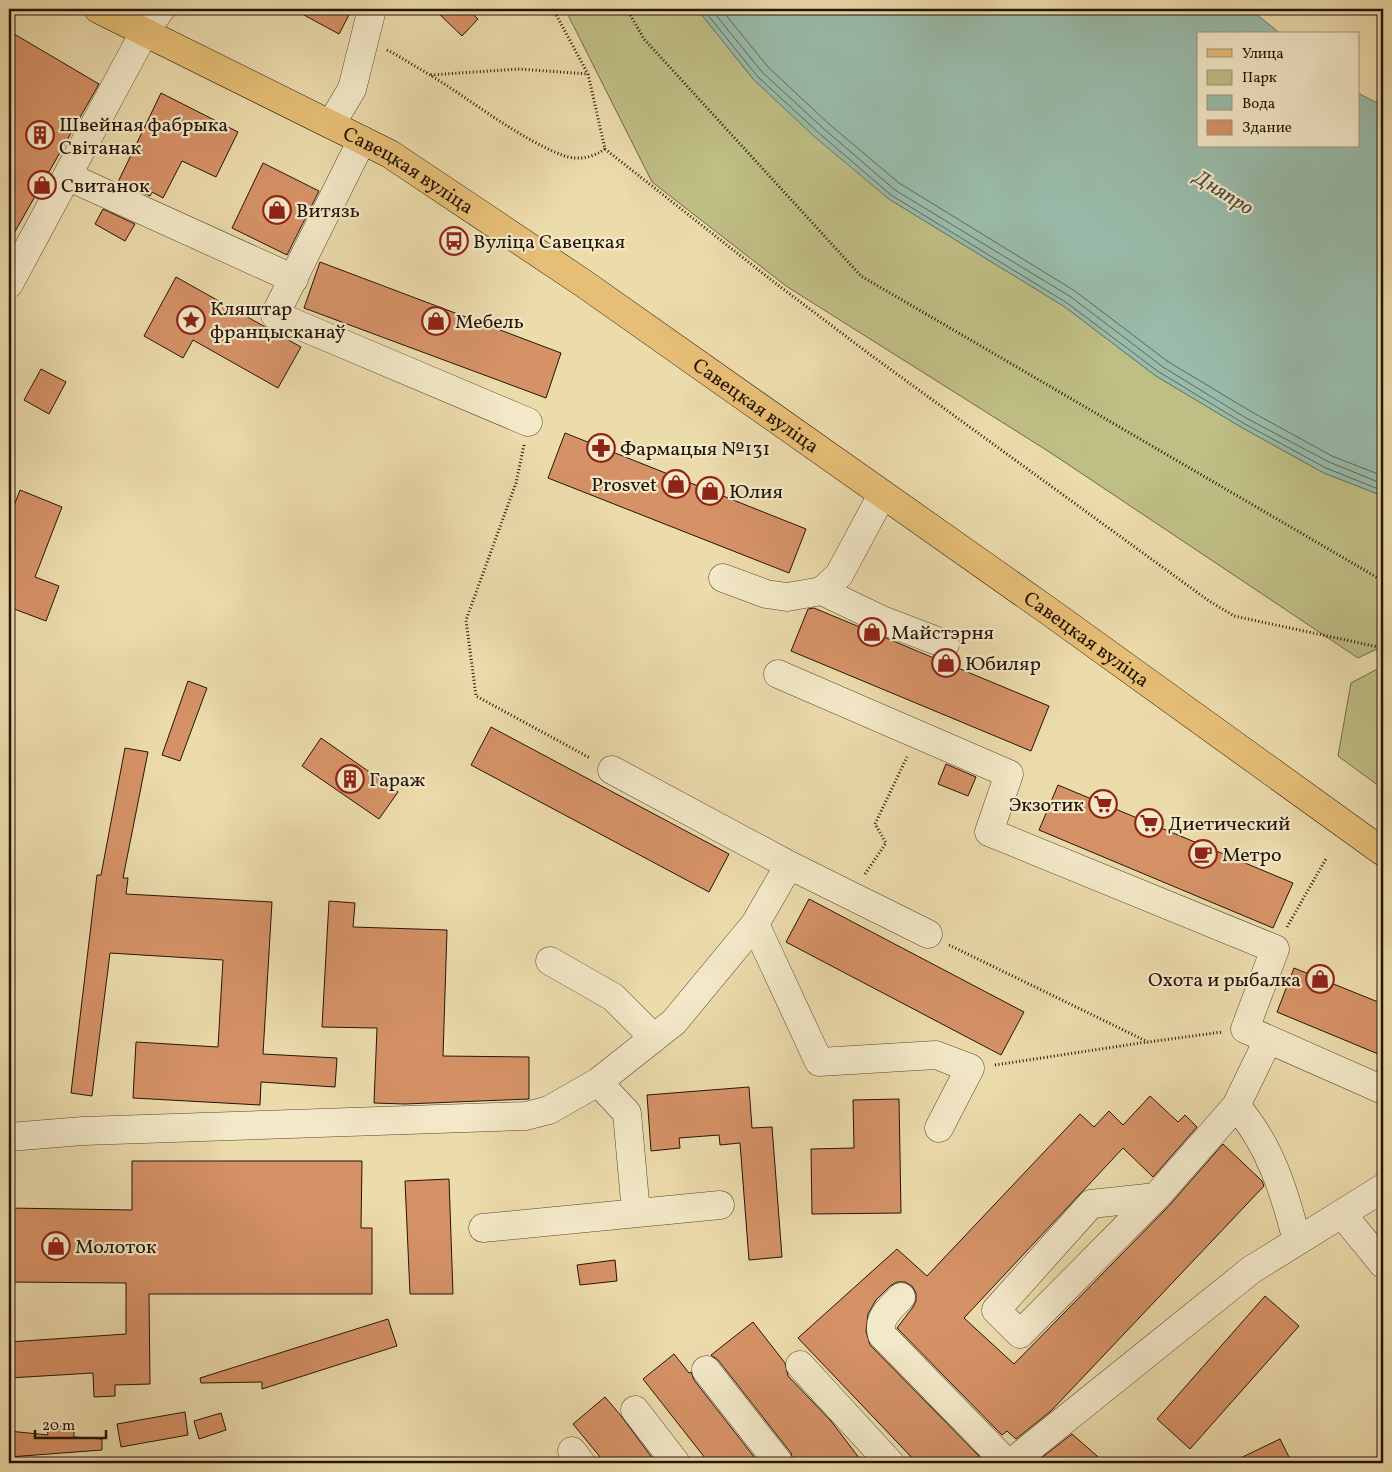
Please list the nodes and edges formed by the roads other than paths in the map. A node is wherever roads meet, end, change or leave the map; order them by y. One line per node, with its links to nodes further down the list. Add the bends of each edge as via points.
1 (98, 9): 4 (main road, Савецкая вуліца)
2 (161, 9): 4 (street)
3 (371, 13): 5 (street, via 352,89)
4 (145, 31): 5 (main road, Савецкая вуліца); 7 (street)
5 (330, 124): 6 (main road, Савецкая вуліца)
6 (362, 140): 8 (street); 11 (main road, Савецкая вуліца, via 390,154 583,283)
7 (67, 176): 8 (street); 9 (street)
8 (294, 279): 10 (street, via 276,316)
9 (9, 284)
10 (528, 422)
11 (882, 495): 13 (street, via 839,575); 17 (main road, Савецкая вуліца)
12 (723, 578): 13 (street, via 766,594 787,597)
13 (822, 591): 14 (street, via 882,620)
14 (945, 644)
15 (778, 674): 22 (street, via 1009,774 989,832 1274,949)
16 (612, 770): 18 (street)
17 (1383, 852)
18 (789, 865): 19 (street); 20 (street)
19 (755, 924): 23 (street, via 674,1022); 27 (street, via 819,1062 936,1055 970,1068)
20 (928, 934)
21 (550, 961): 23 (street, via 613,997)
22 (1256, 1034): 25 (street); 26 (street)
23 (654, 1038): 24 (street)
24 (598, 1082): 28 (street, via 550,1110 526,1116 83,1130); 32 (street, via 627,1113)
25 (1383, 1090)
26 (1236, 1106): 30 (street); 35 (street, via 1252,1125 1284,1192)
27 (939, 1128)
28 (9, 1137)
29 (1383, 1188): 33 (street)
30 (1156, 1197): 30 (street, via 1020,1334 996,1310 1091,1204)
31 (720, 1205): 32 (street)
32 (636, 1213): 34 (street)
33 (1342, 1214): 35 (street); 36 (street)
34 (482, 1228)
35 (1297, 1241): 45 (street, via 1251,1270)
36 (1383, 1264)
37 (901, 1297): 44 (street, via 882,1317 879,1326 882,1335)
38 (800, 1365): 43 (street)
39 (706, 1370): 42 (street)
40 (634, 1410): 41 (street)
41 (676, 1463)
42 (779, 1463)
43 (890, 1463)
44 (1007, 1463)
45 (1012, 1463)

